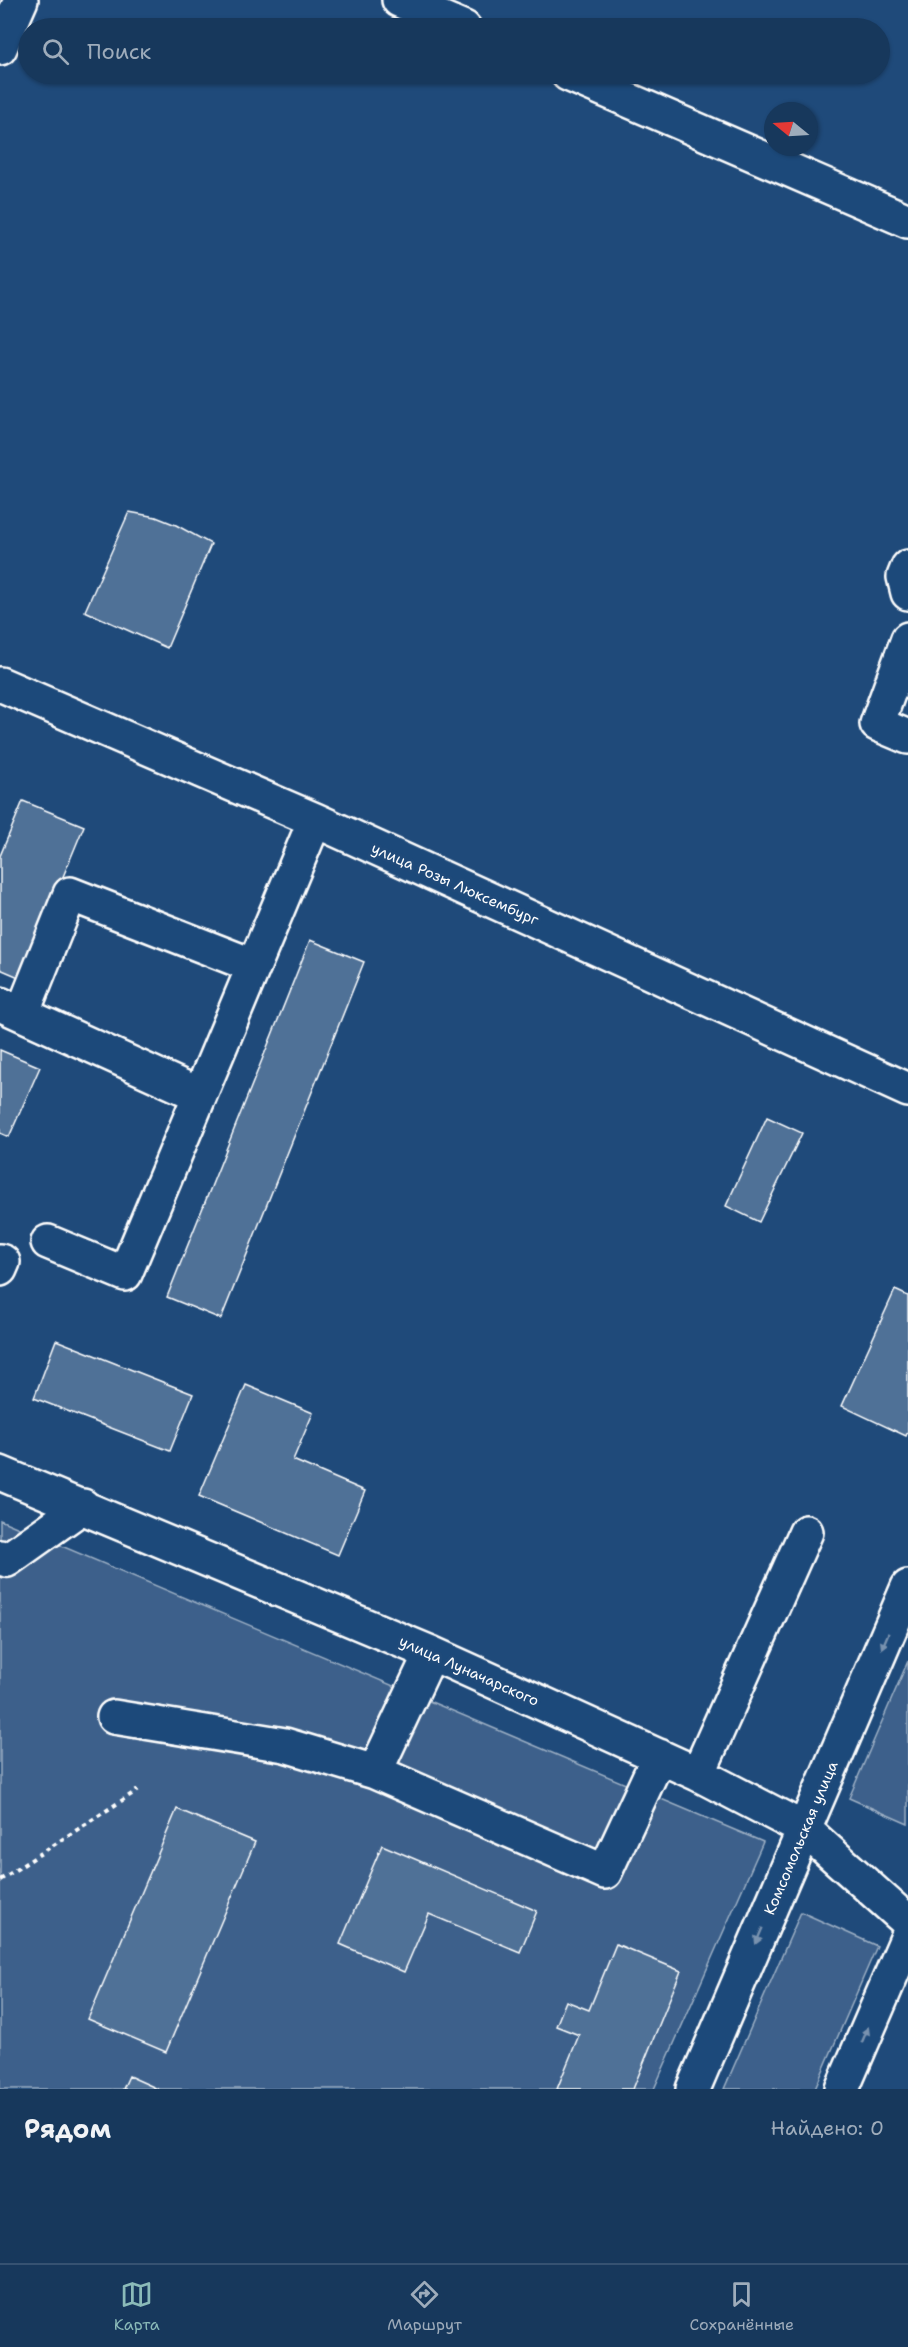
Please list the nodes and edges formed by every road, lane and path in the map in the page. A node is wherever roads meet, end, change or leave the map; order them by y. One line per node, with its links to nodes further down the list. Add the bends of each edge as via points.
1 (21, 0): 4 (street)
2 (399, 0): 3 (street)
3 (441, 18)
4 (0, 48)
5 (591, 84): 6 (street)
6 (908, 221)
7 (908, 567): 8 (street, via 904,577)
8 (908, 593)
9 (908, 639): 11 (street, via 877,724)
10 (0, 684): 12 (street, улица Розы Люксембург)
11 (908, 737)
12 (315, 820): 13 (street); 15 (street, улица Розы Люксембург)
13 (254, 966): 14 (street, via 70,894); 16 (street)
14 (11, 1009): 16 (street)
15 (908, 1090)
16 (200, 1095): 17 (street, via 125,1274)
17 (48, 1242)
18 (0, 1261): 19 (street)
19 (0, 1269)
20 (0, 1473): 21 (street, улица Луначарского)
21 (83, 1506): 23 (street, via 7,1560); 25 (street, улица Луначарского)
22 (806, 1532): 29 (street)
23 (0, 1557)
24 (908, 1587): 31 (street, Комсомольская улица, one-way to 31)
25 (431, 1653): 27 (street, улица Луначарского); 28 (street)
26 (114, 1717): 28 (street, via 285,1745)
27 (659, 1756): 28 (street, via 605,1872); 29 (street, улица Луначарского)
28 (375, 1772)
29 (698, 1773): 31 (street, улица Луначарского)
30 (138, 1790): 32 (path)
31 (804, 1829): 33 (street, улица Луначарского); 35 (street, Комсомольская улица, one-way to 35)
32 (0, 1880)
33 (908, 1922)
34 (908, 1936): 36 (street, one-way to 34)
35 (693, 2089)
36 (842, 2089)

